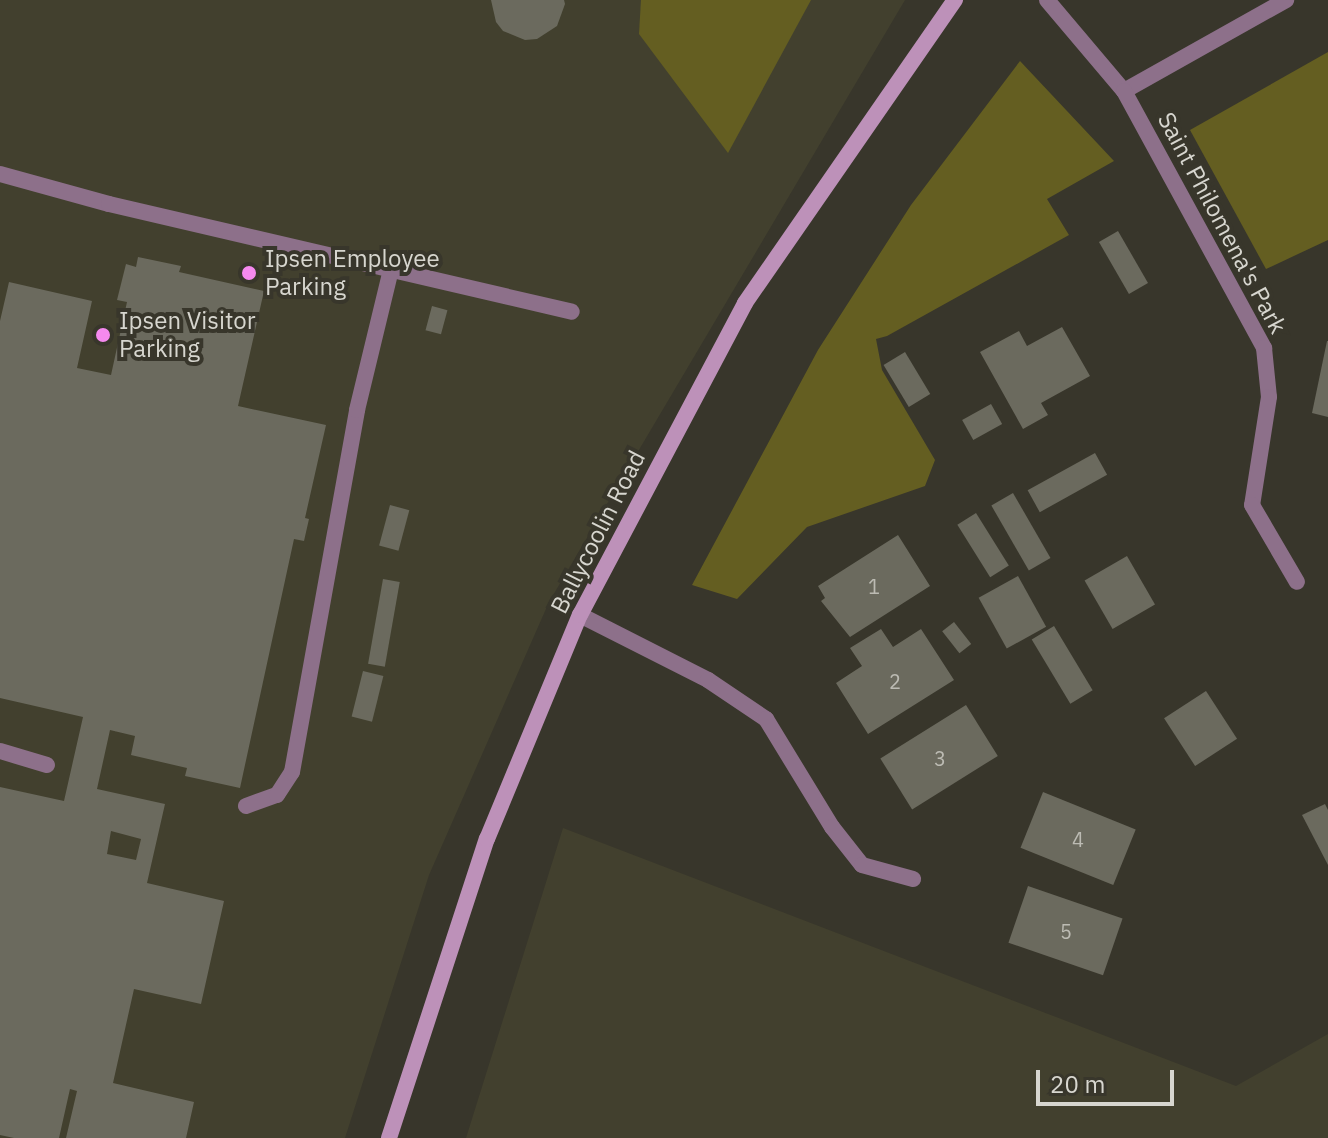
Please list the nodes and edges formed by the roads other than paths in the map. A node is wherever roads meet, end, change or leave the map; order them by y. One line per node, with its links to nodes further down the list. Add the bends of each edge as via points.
1 (955, 0): 9 (main road, Ballycoolin Road, via 745,303)
2 (1047, 0): 4 (street, Saint Philomena's Park)
3 (1286, 0): 4 (street)
4 (1124, 91): 8 (street, Saint Philomena's Park, via 1264,348 1269,397 1252,505)
5 (0, 174): 6 (street)
6 (391, 269): 7 (street); 12 (street, via 350,441 292,772 277,795)
7 (572, 312)
8 (1297, 582)
9 (580, 615): 13 (street, via 708,680 766,719 832,827 862,865); 14 (main road, Ballycoolin Road, via 487,839)
10 (0, 751): 11 (street)
11 (47, 765)
12 (246, 806)
13 (913, 879)
14 (389, 1138)

